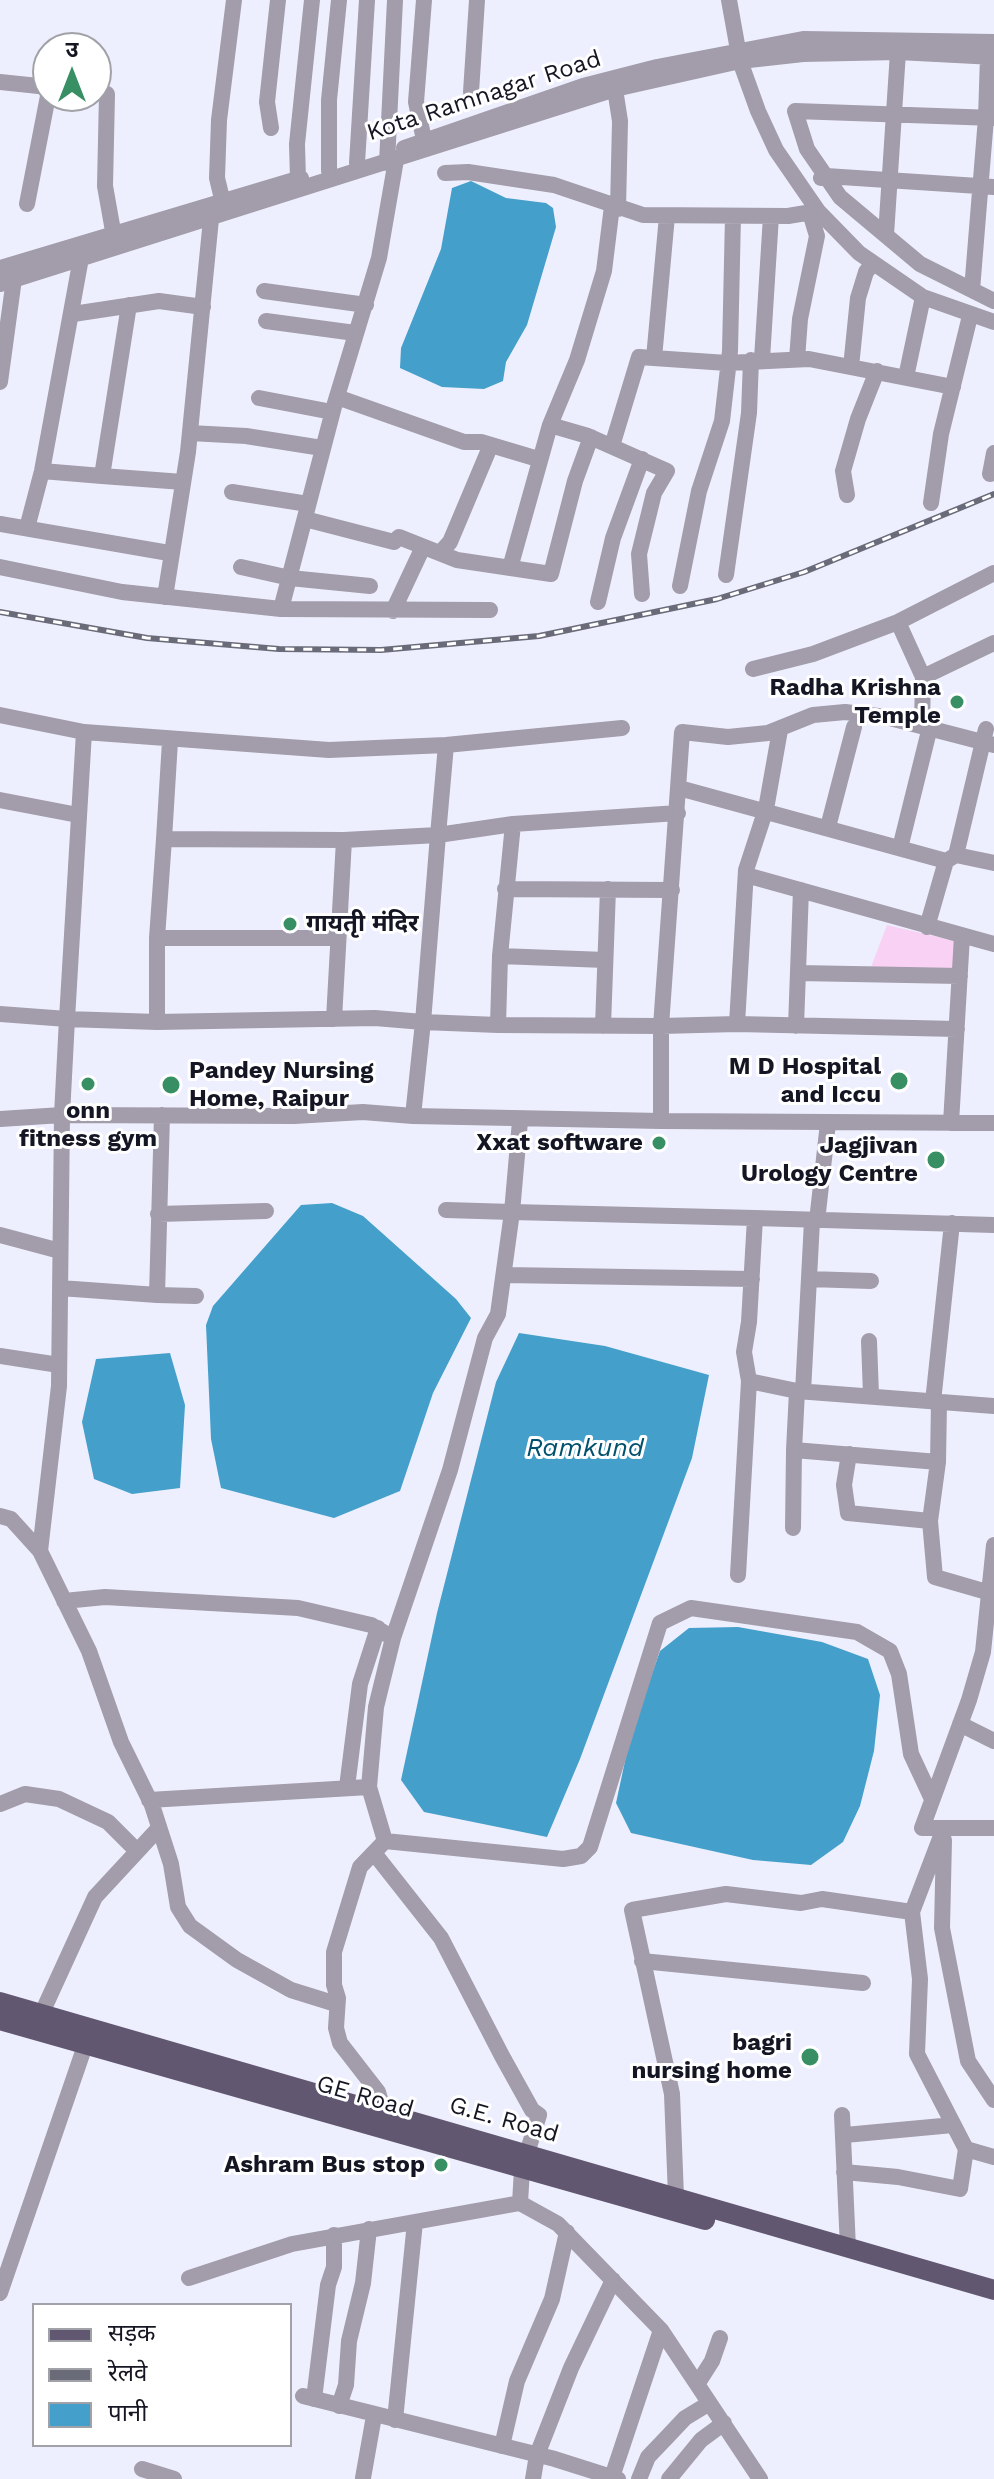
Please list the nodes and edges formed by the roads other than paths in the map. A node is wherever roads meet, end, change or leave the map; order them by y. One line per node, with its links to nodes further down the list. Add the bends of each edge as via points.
1 (234, 0): 34 (street, via 219,120)
2 (278, 0): 21 (street, via 267,102)
3 (312, 0): 28 (street)
4 (339, 0): 25 (street, via 329,100)
5 (367, 0): 24 (street)
6 (395, 0): 23 (street)
7 (424, 0): 22 (street, via 416,102)
8 (477, 0): 16 (street)
9 (729, 0): 12 (street)
10 (898, 52): 11 (street); 12 (street); 19 (street)
11 (992, 52): 12 (street, Kota Ramnagar Road, via 803,39); 20 (street)
12 (739, 56): 15 (street); 22 (street, Kota Ramnagar Road, via 657,67 583,86); 31 (street, via 776,150)
13 (0, 82): 14 (street)
14 (32, 85)
15 (615, 89): 23 (street); 33 (street, via 620,121)
16 (471, 92)
17 (45, 112): 32 (street)
18 (107, 112): 40 (street, via 105,186)
19 (893, 114): 20 (street); 27 (street, via 795,111 807,149); 29 (street)
20 (990, 118): 30 (street)
21 (271, 128)
22 (424, 140): 23 (street, Kota Ramnagar Road)
23 (390, 159): 24 (street, Kota Ramnagar Road); 34 (street); 51 (street, via 387,222)
24 (357, 163): 25 (street, Kota Ramnagar Road)
25 (329, 171): 28 (street, Kota Ramnagar Road)
26 (445, 173): 33 (street, via 554,185)
27 (826, 176): 29 (street); 31 (street); 41 (street, via 840,197)
28 (298, 179): 34 (street, Kota Ramnagar Road)
29 (891, 182): 30 (street); 41 (street)
30 (986, 186): 46 (street)
31 (804, 189): 35 (street)
32 (27, 204)
33 (615, 208): 36 (street); 70 (street, via 600,284)
34 (220, 211): 40 (street, Kota Ramnagar Road); 43 (street); 52 (street)
35 (814, 212): 38 (street); 39 (street); 42 (street)
36 (667, 216): 37 (street); 59 (street)
37 (733, 216): 38 (street); 62 (street)
38 (771, 216): 61 (street)
39 (833, 226): 42 (street); 44 (street)
40 (113, 231): 45 (street, Kota Ramnagar Road)
41 (886, 235): 46 (street, via 920,264)
42 (817, 236): 60 (street)
43 (81, 258): 45 (street); 53 (street)
44 (873, 263): 48 (street); 63 (street, via 858,298)
45 (4, 273): 58 (street)
46 (972, 290): 49 (street)
47 (264, 291): 51 (street)
48 (923, 297): 54 (street); 65 (street)
49 (994, 301)
50 (129, 305): 52 (street, via 159,301); 53 (street); 81 (street)
51 (366, 305): 57 (street)
52 (203, 307): 71 (street)
53 (73, 314): 79 (street)
54 (970, 316): 56 (street); 67 (street)
55 (266, 321): 57 (street)
56 (994, 322)
57 (355, 333): 69 (street)
58 (2, 355): 66 (street)
59 (654, 358): 62 (street); 73 (street, via 639,357)
60 (797, 359): 61 (street); 63 (street)
61 (756, 360): 62 (street); 96 (street)
62 (727, 363): 99 (street, via 722,421 699,491)
63 (851, 367): 64 (street)
64 (877, 371): 65 (street); 84 (street, via 843,471)
65 (906, 377): 67 (street)
66 (0, 382)
67 (953, 387): 85 (street)
68 (259, 398): 69 (street)
69 (334, 405): 74 (street); 75 (street)
70 (550, 425): 72 (street); 77 (street)
71 (190, 433): 75 (street); 82 (street)
72 (591, 437): 73 (street); 94 (street, via 551,574)
73 (612, 446): 78 (street)
74 (490, 447): 77 (street); 91 (street, via 450,542)
75 (322, 448): 86 (street)
76 (994, 453): 80 (street)
77 (538, 459): 94 (street)
78 (642, 459): 100 (street, via 667,471 654,493 639,554); 102 (street, via 613,538)
79 (42, 471): 81 (street); 88 (street)
80 (990, 474)
81 (102, 476): 82 (street)
82 (183, 482): 90 (street)
83 (232, 492): 86 (street)
84 (847, 495)
85 (931, 503)
86 (306, 512): 89 (street); 97 (street)
87 (0, 524): 88 (street)
88 (27, 528): 90 (street)
89 (423, 547): 91 (street); 105 (street)
90 (169, 553): 101 (street)
91 (440, 553): 94 (street)
92 (0, 567): 101 (street)
93 (241, 567): 97 (street)
94 (510, 568)
95 (994, 573): 106 (street)
96 (726, 575)
97 (290, 578): 98 (street); 103 (street)
98 (370, 586)
99 (680, 586)
100 (642, 594)
101 (165, 597): 103 (street)
102 (598, 602)
103 (281, 609): 105 (street)
104 (490, 610): 105 (street)
105 (393, 611)
106 (898, 622): 108 (street, via 813,654); 109 (street)
107 (994, 643): 109 (street)
108 (753, 669)
109 (923, 677): 111 (street)
110 (0, 715): 115 (street)
111 (926, 726): 114 (street, via 845,712 813,715); 116 (street); 129 (street)
112 (854, 727): 125 (street)
113 (622, 728): 118 (street)
114 (780, 730): 119 (street, via 728,737 682,732); 121 (street)
115 (84, 732): 117 (street); 123 (street)
116 (987, 739): 130 (street)
117 (170, 741): 118 (street, via 329,750); 127 (street)
118 (446, 745): 126 (street)
119 (679, 788): 121 (street); 122 (street)
120 (0, 800): 123 (street)
121 (766, 809): 125 (street); 132 (street)
122 (678, 813): 124 (street); 135 (street)
123 (78, 815): 147 (street)
124 (513, 824): 126 (street); 133 (street)
125 (828, 827): 129 (street)
126 (438, 835): 128 (street); 150 (street)
127 (164, 839): 128 (street); 139 (street)
128 (344, 840): 140 (street)
129 (900, 848): 130 (street)
130 (951, 858): 131 (street); 137 (street)
131 (994, 863)
132 (746, 875): 136 (street); 151 (street)
133 (505, 889): 134 (street); 142 (street)
134 (608, 889): 135 (street); 143 (street)
135 (672, 890): 154 (street)
136 (801, 890): 137 (street); 144 (street)
137 (927, 927): 138 (street)
138 (962, 936): 141 (street); 145 (street)
139 (157, 938): 140 (street); 149 (street)
140 (337, 938): 148 (street)
141 (994, 944)
142 (500, 956): 143 (street); 152 (street)
143 (605, 960): 153 (street)
144 (798, 973): 145 (street); 155 (street)
145 (960, 976): 156 (street)
146 (0, 1014): 147 (street)
147 (67, 1019): 149 (street); 157 (street)
148 (334, 1019): 149 (street); 150 (street)
149 (157, 1022)
150 (423, 1022): 152 (street); 159 (street)
151 (737, 1024): 154 (street); 155 (street)
152 (498, 1025): 153 (street)
153 (603, 1026): 154 (street)
154 (661, 1026): 162 (street)
155 (796, 1026): 156 (street)
156 (957, 1029): 164 (street)
157 (62, 1115): 158 (street); 160 (street); 175 (street)
158 (162, 1115): 159 (street); 169 (street)
159 (413, 1116): 161 (street)
160 (0, 1119)
161 (520, 1121): 162 (street); 168 (street)
162 (661, 1121): 163 (street)
163 (828, 1123): 164 (street); 171 (street)
164 (951, 1123): 165 (street)
165 (994, 1123)
166 (446, 1210): 168 (street)
167 (266, 1211): 169 (street)
168 (512, 1212): 170 (street); 176 (street)
169 (158, 1214): 181 (street)
170 (755, 1218): 171 (street); 177 (street)
171 (814, 1221): 172 (street); 178 (street)
172 (952, 1223): 173 (street); 189 (street)
173 (994, 1225)
174 (0, 1235): 175 (street)
175 (60, 1251): 180 (street)
176 (505, 1275): 177 (street); 203 (street, via 450,1470)
177 (752, 1279): 186 (street, via 744,1352)
178 (809, 1279): 179 (street); 187 (street)
179 (871, 1281)
180 (60, 1288): 181 (street); 185 (street)
181 (157, 1295): 182 (street)
182 (196, 1296)
183 (869, 1341): 188 (street)
184 (0, 1356): 185 (street)
185 (59, 1365): 198 (street)
186 (749, 1381): 187 (street); 199 (street)
187 (800, 1392): 188 (street); 191 (street)
188 (871, 1395): 189 (street)
189 (936, 1402): 190 (street); 193 (street)
190 (994, 1406)
191 (794, 1450): 192 (street); 196 (street)
192 (849, 1454): 193 (street); 195 (street, via 844,1485 848,1513)
193 (938, 1462): 195 (street)
194 (0, 1516): 198 (street, via 11,1519)
195 (930, 1521): 200 (street, via 935,1577)
196 (793, 1528)
197 (994, 1545): 200 (street)
198 (40, 1551): 201 (street)
199 (738, 1575)
200 (992, 1593): 204 (street, via 983,1652)
201 (64, 1601): 202 (street, via 105,1597 268,1604); 209 (street)
202 (378, 1628): 203 (street); 206 (street, via 360,1684)
203 (393, 1638): 207 (street, via 376,1707)
204 (960, 1724): 205 (street); 208 (street)
205 (994, 1741)
206 (347, 1787): 207 (street); 209 (street)
207 (369, 1787): 214 (street)
208 (932, 1799): 211 (street, via 922,1828); 214 (street, via 911,1754 899,1674 890,1651 857,1632 691,1608 660,1623 590,1847 581,1856)
209 (149, 1800): 213 (street)
210 (0, 1804): 215 (street, via 25,1794 59,1799 108,1822)
211 (944, 1828): 212 (street); 216 (street); 224 (street, via 942,1928 968,2061)
212 (994, 1828)
213 (158, 1829): 215 (street); 220 (street, via 178,1907 190,1926 291,1990)
214 (380, 1847): 220 (street, via 360,1867 339,1932 333,1969); 231 (street, via 441,1938 539,2115)
215 (135, 1849): 221 (street, via 95,1897)
216 (912, 1912): 217 (street, via 822,1899 801,1903 726,1894 632,1910); 227 (street, via 920,1979 917,2054)
217 (642, 1961): 218 (street); 233 (street, via 672,2094)
218 (863, 1983)
219 (0, 2002): 221 (main road)
220 (336, 2004): 226 (street, via 340,2043 378,2092)
221 (41, 2015): 223 (main road)
222 (0, 2020): 223 (main road, GE Road)
223 (88, 2038): 226 (main road, GE Road); 243 (street)
224 (994, 2100)
225 (842, 2115): 228 (street)
226 (387, 2122): 231 (main road, GE Road)
227 (953, 2125): 228 (street); 229 (street)
228 (845, 2135): 232 (street)
229 (966, 2149): 230 (street); 232 (street, via 960,2189)
230 (994, 2157)
231 (525, 2161): 233 (main road, G.E. Road); 234 (street); 244 (main road, GE Road)
232 (844, 2172): 239 (street)
233 (676, 2197): 239 (main road, G.E. Road)
234 (520, 2203): 235 (street); 237 (street)
235 (415, 2222): 236 (street); 251 (street)
236 (369, 2229): 238 (street); 249 (street)
237 (567, 2232): 241 (street); 253 (street, via 552,2299 517,2381)
238 (334, 2235): 240 (street); 249 (street, via 334,2267 309,2397)
239 (848, 2248): 242 (main road, G.E. Road)
240 (189, 2278)
241 (613, 2280): 245 (street); 254 (street)
242 (994, 2290)
243 (0, 2293)
244 (994, 2301)
245 (661, 2330): 247 (street); 256 (street)
246 (720, 2338): 247 (street)
247 (698, 2383): 248 (street)
248 (708, 2404): 252 (street); 260 (street, via 685,2418 648,2457)
249 (339, 2406): 250 (street)
250 (374, 2416): 251 (street); 258 (street)
251 (395, 2420): 253 (street)
252 (724, 2423): 261 (street, via 701,2440); 262 (street)
253 (502, 2446): 254 (street)
254 (537, 2455): 256 (street); 259 (street)
255 (142, 2469): 257 (street)
256 (615, 2478)
257 (174, 2479)
258 (364, 2479)
259 (533, 2479)
260 (639, 2479)
261 (669, 2479)
262 (760, 2479)

